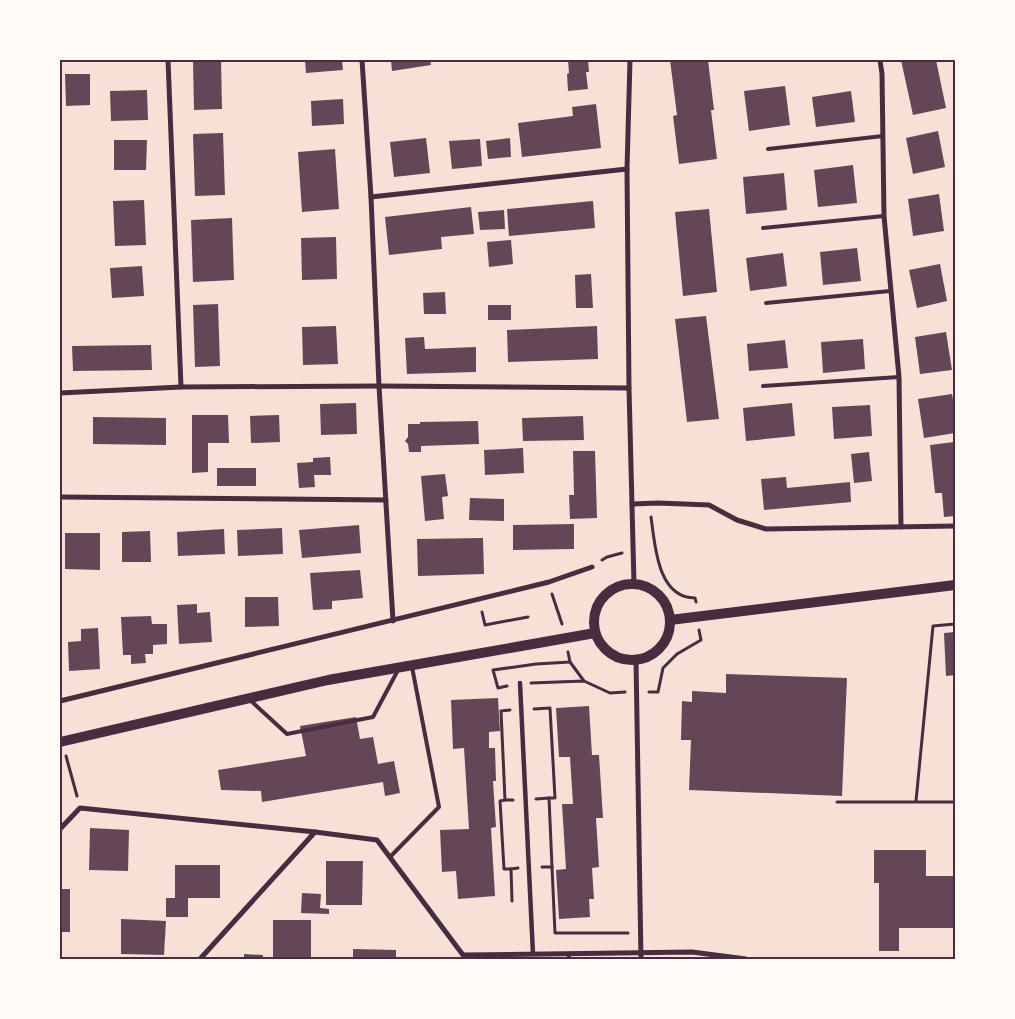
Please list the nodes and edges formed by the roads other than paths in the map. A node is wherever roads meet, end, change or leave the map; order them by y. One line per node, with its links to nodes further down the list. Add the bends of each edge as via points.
1 (168, 60): 16 (street)
2 (362, 60): 8 (street)
3 (630, 60): 7 (street)
4 (880, 60): 5 (street)
5 (882, 136): 6 (lane); 9 (street)
6 (768, 149)
7 (627, 169): 8 (street); 17 (street)
8 (371, 197): 14 (street)
9 (884, 216): 10 (lane); 11 (street)
10 (763, 228)
11 (890, 291): 12 (lane); 13 (street)
12 (766, 303)
13 (899, 377): 15 (lane); 23 (street)
14 (379, 386): 16 (street); 17 (street); 20 (street)
15 (763, 386)
16 (181, 387): 18 (street)
17 (629, 388): 21 (street)
18 (60, 393)
19 (60, 497): 20 (street)
20 (386, 500): 27 (street)
21 (632, 504): 23 (street, via 709,506 737,520 766,529); 25 (street)
22 (955, 526): 23 (street)
23 (901, 527)
24 (592, 567): 27 (street, via 549,582)
25 (634, 584): 28 (main road, via 648,587 659,595); 29 (main road, via 622,585 602,598 596,609)
26 (955, 585): 28 (main road)
27 (393, 620): 35 (street)
28 (670, 620): 30 (main road, via 669,631 657,651)
29 (595, 633): 30 (main road, via 599,642 615,656); 31 (main road)
30 (636, 660): 42 (street)
31 (412, 666): 32 (main road); 39 (lane, via 439,807)
32 (399, 668): 34 (main road, via 328,680); 34 (lane, via 373,717 287,734)
33 (520, 683): 40 (street)
34 (249, 699): 36 (main road)
35 (60, 701)
36 (61, 742)
37 (60, 829): 38 (street, via 80,808)
38 (315, 832): 39 (street, via 377,840); 45 (street)
39 (390, 857): 43 (street)
40 (533, 954): 41 (street); 44 (street)
41 (569, 956): 42 (street)
42 (641, 956): 46 (street, via 692,952)
43 (461, 957): 44 (street)
44 (511, 957)
45 (200, 959)
46 (746, 959)

